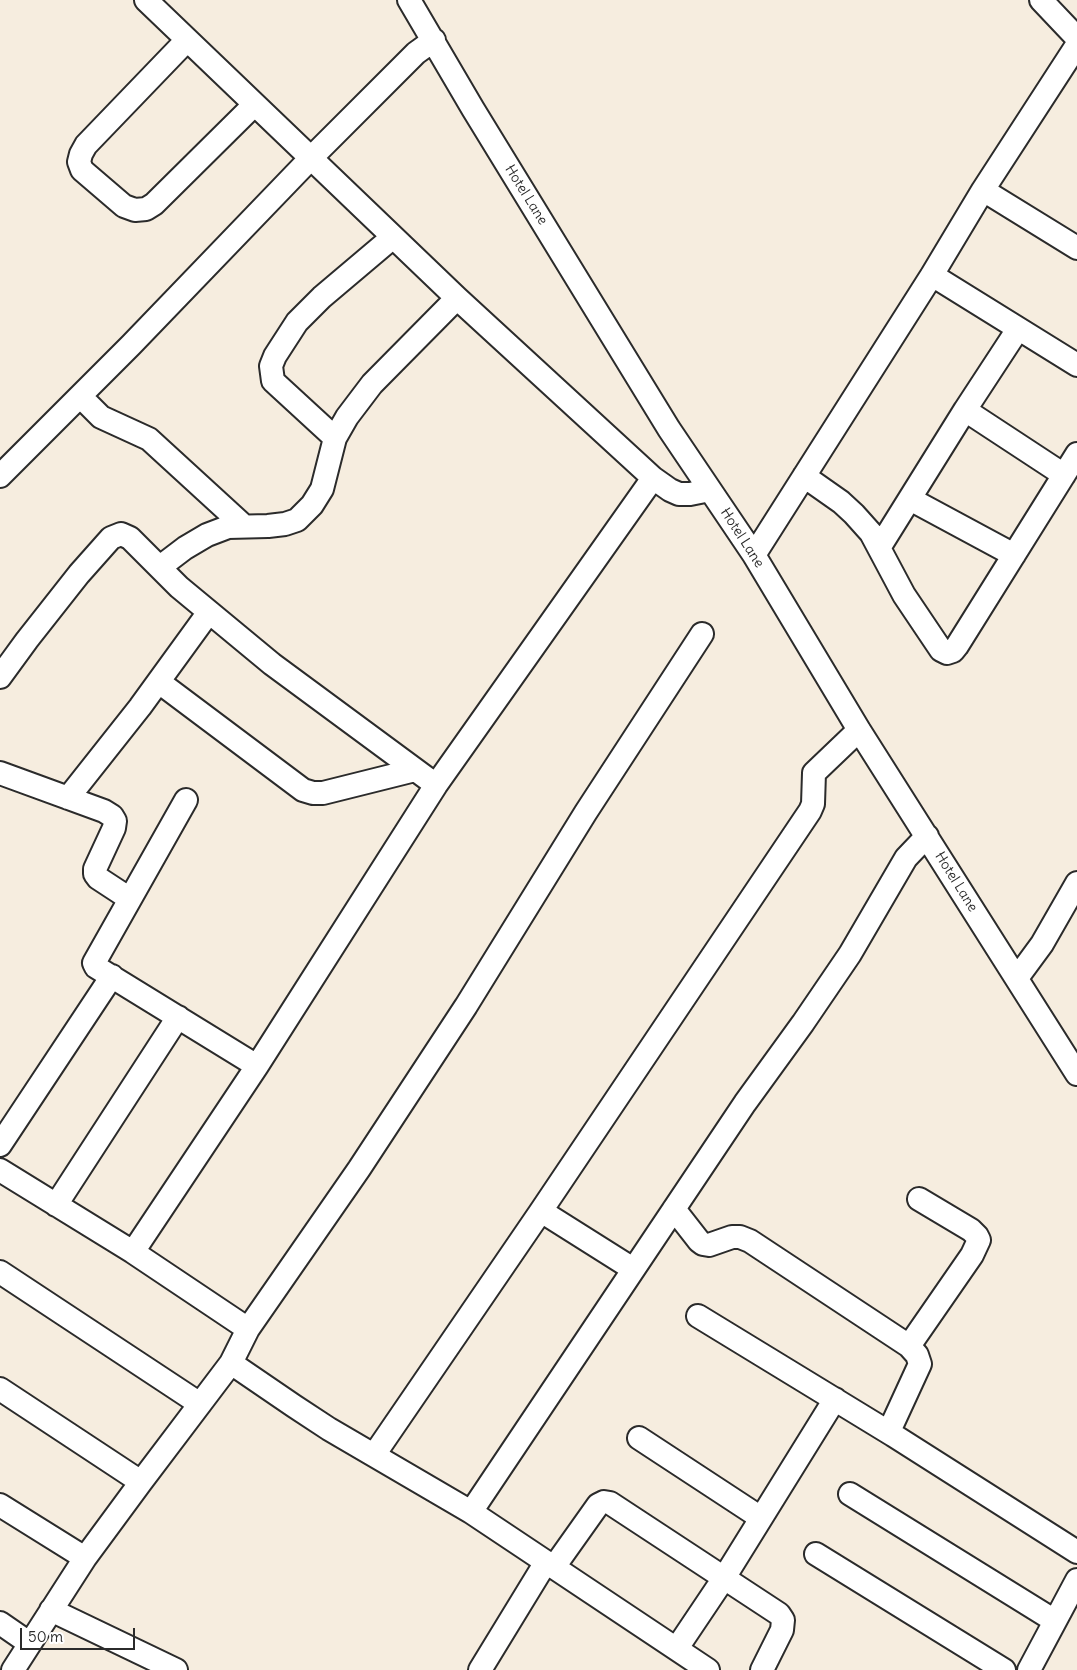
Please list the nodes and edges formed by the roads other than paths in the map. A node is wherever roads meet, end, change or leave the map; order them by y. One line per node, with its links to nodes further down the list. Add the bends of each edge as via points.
1 (146, 0): 5 (street)
2 (409, 0): 7 (street, Hotel Lane)
3 (1041, 0): 4 (street)
4 (1077, 38)
5 (188, 40): 8 (street); 8 (street, via 86,145 79,162 82,170 124,206 146,209)
6 (1077, 46): 10 (street)
7 (424, 47): 9 (street); 25 (street, Hotel Lane, via 473,109 670,429)
8 (254, 105): 9 (street)
9 (310, 159): 11 (street); 17 (street)
10 (983, 190): 12 (street); 13 (street)
11 (393, 237): 14 (street); 19 (street, via 297,322 271,366 274,382)
12 (1077, 248)
13 (932, 275): 15 (street); 23 (street)
14 (457, 298): 19 (street, via 372,384); 24 (street)
15 (1018, 329): 16 (street); 18 (street)
16 (1077, 364)
17 (80, 396): 22 (street); 27 (street, via 101,417 149,439)
18 (965, 410): 21 (street); 26 (street)
19 (335, 438): 27 (street, via 322,488 312,505 297,520 285,524)
20 (1077, 454): 21 (street)
21 (1064, 475): 30 (street)
22 (0, 476)
23 (804, 476): 28 (street, via 854,514); 29 (street)
24 (654, 478): 25 (street, via 679,494); 39 (street)
25 (700, 492): 29 (street, Hotel Lane)
26 (910, 499): 28 (street); 30 (street)
27 (244, 526): 31 (street, via 207,534)
28 (879, 548): 30 (street, via 904,595 941,650 947,653 958,646)
29 (754, 555): 36 (street, Hotel Lane)
30 (1014, 555)
31 (160, 567): 32 (street); 34 (street, via 125,535 110,538)
32 (209, 612): 35 (street); 37 (street, via 279,669)
33 (702, 634): 60 (street, via 359,1170)
34 (0, 677)
35 (159, 682): 37 (street, via 303,790 323,793); 40 (street)
36 (845, 743): 42 (street, Hotel Lane); 55 (street, via 814,773 812,808)
37 (415, 770): 39 (street)
38 (0, 773): 40 (street)
39 (436, 785): 48 (street)
40 (68, 798): 44 (street, via 112,816 114,828 95,874)
41 (186, 800): 44 (street)
42 (918, 844): 46 (street, Hotel Lane); 54 (street, via 850,954)
43 (1077, 883): 46 (street, via 1042,944)
44 (130, 899): 45 (street, via 94,963)
45 (112, 976): 47 (street); 50 (street)
46 (1017, 978): 49 (street, Hotel Lane)
47 (178, 1017): 48 (street); 53 (street)
48 (257, 1066): 56 (street)
49 (1077, 1074)
50 (0, 1145)
51 (0, 1170): 53 (street)
52 (919, 1199): 61 (street, via 971,1230 979,1240)
53 (56, 1205): 56 (street)
54 (674, 1209): 57 (street); 61 (street, via 703,1244 732,1236 750,1241)
55 (541, 1210): 57 (street); 68 (street)
56 (133, 1252): 60 (street)
57 (633, 1269): 72 (street)
58 (0, 1272): 65 (street)
59 (698, 1316): 64 (street)
60 (248, 1329): 62 (street)
61 (909, 1346): 66 (street, via 917,1354 920,1364 891,1427)
62 (231, 1363): 65 (street); 68 (street)
63 (0, 1389): 69 (street)
64 (835, 1399): 66 (street); 73 (street)
65 (200, 1404): 69 (street)
66 (893, 1436): 74 (street)
67 (639, 1438): 73 (street)
68 (374, 1455): 72 (street)
69 (141, 1482): 76 (street)
70 (850, 1494): 81 (street)
71 (0, 1505): 76 (street)
72 (471, 1512): 77 (street)
73 (761, 1518): 78 (street)
74 (1077, 1552)
75 (816, 1554): 90 (street)
76 (85, 1558): 80 (street)
77 (550, 1564): 78 (street, via 598,1505 604,1502); 84 (street); 87 (street)
78 (724, 1578): 84 (street); 89 (street, via 779,1614 783,1620 782,1630)
79 (1077, 1580): 81 (street)
80 (51, 1610): 83 (street); 86 (street)
81 (1055, 1621): 91 (street)
82 (0, 1624): 83 (street)
83 (29, 1643): 85 (street)
84 (677, 1648): 88 (street)
85 (13, 1670)
86 (176, 1670)
87 (480, 1670)
88 (708, 1670)
89 (762, 1670)
90 (1004, 1670)
91 (1029, 1670)

